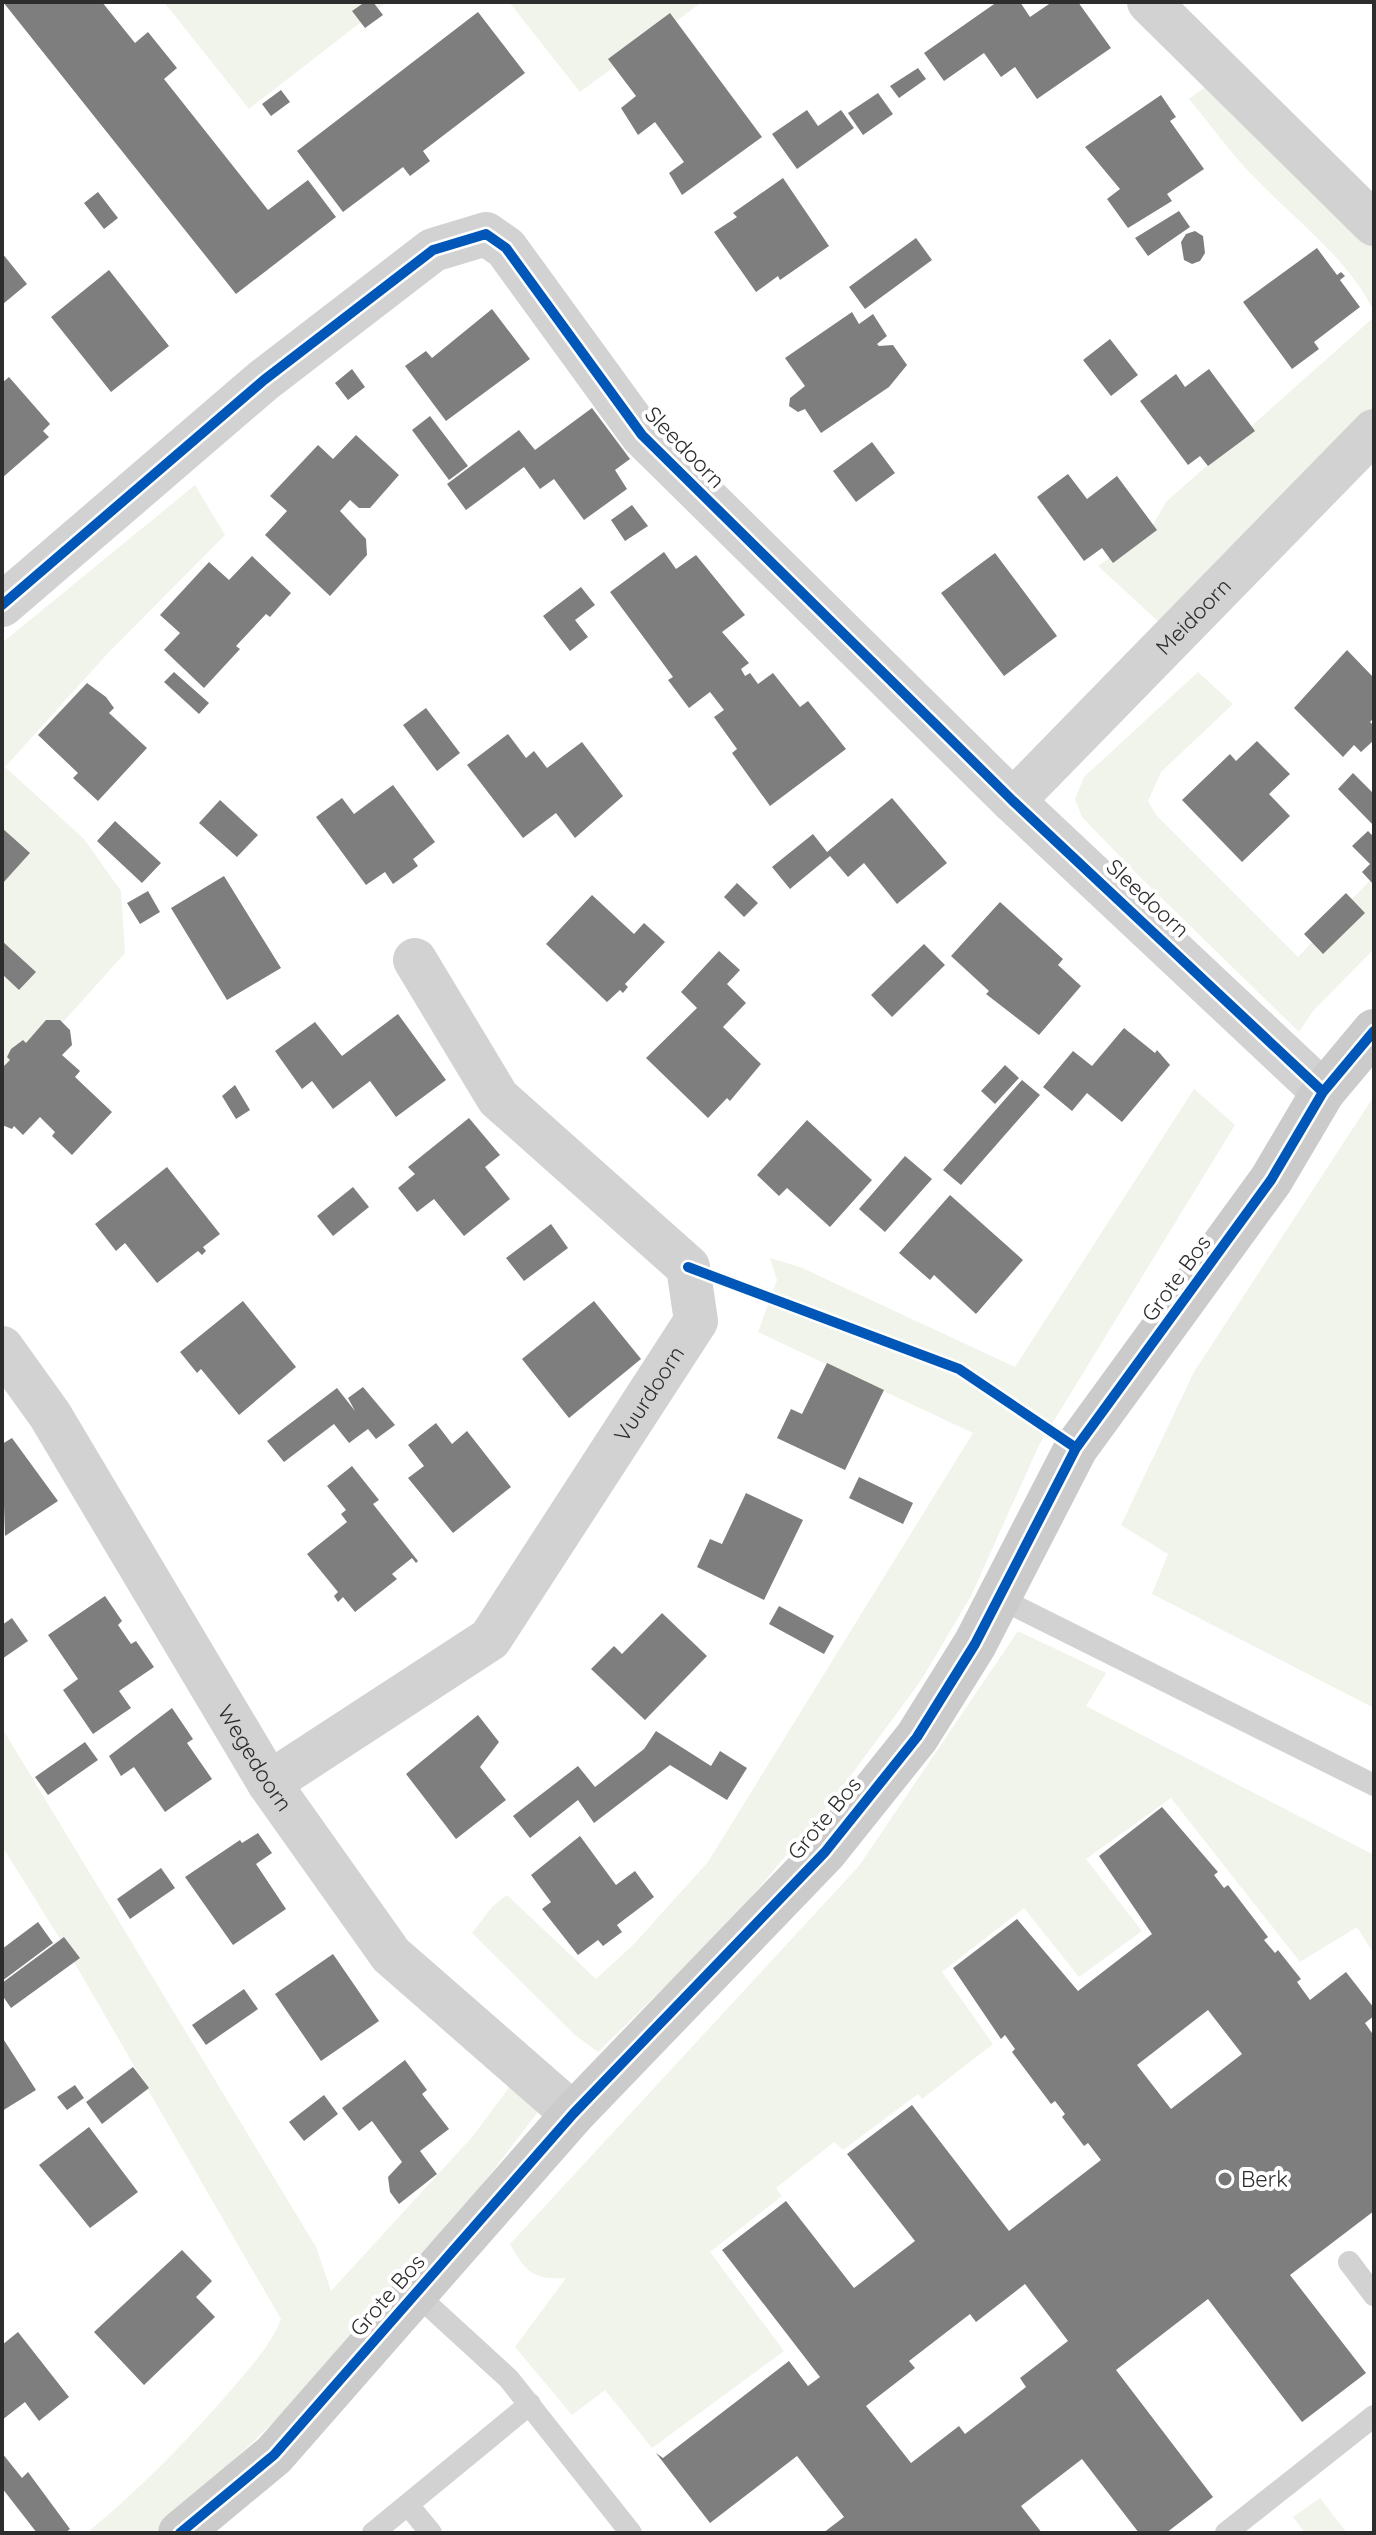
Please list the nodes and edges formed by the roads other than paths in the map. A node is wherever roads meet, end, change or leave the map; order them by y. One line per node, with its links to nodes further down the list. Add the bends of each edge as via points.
1 (1149, 2): 2 (street)
2 (1374, 224)
3 (1374, 431): 5 (street, Meidoorn)
4 (2, 605): 5 (street, Sleedoorn, via 288,361 433,250 486,234 506,248 642,435)
5 (1013, 801): 8 (street, Sleedoorn)
6 (415, 960): 11 (street, Vuurdoorn, via 498,1098 688,1267 696,1321 490,1639)
7 (1374, 1031): 8 (street, Grote Bos)
8 (1323, 1092): 10 (street, Grote Bos, via 1271,1180 1076,1448)
9 (2, 1348): 11 (street, Wegedoorn, via 50,1415)
10 (999, 1598): 12 (lane); 13 (street, Grote Bos, via 917,1737 825,1852)
11 (269, 1783): 13 (street, Wegedoorn, via 391,1955)
12 (1374, 1785)
13 (573, 2114): 15 (street, Grote Bos)
14 (1349, 2262): 16 (lane)
15 (415, 2293): 17 (lane); 20 (street, Grote Bos, via 274,2455)
16 (1374, 2295)
17 (530, 2404): 19 (lane); 23 (lane)
18 (1374, 2416): 24 (lane)
19 (408, 2505): 21 (lane); 22 (lane)
20 (180, 2533)
21 (373, 2533)
22 (431, 2533)
23 (631, 2533)
24 (1226, 2533)

